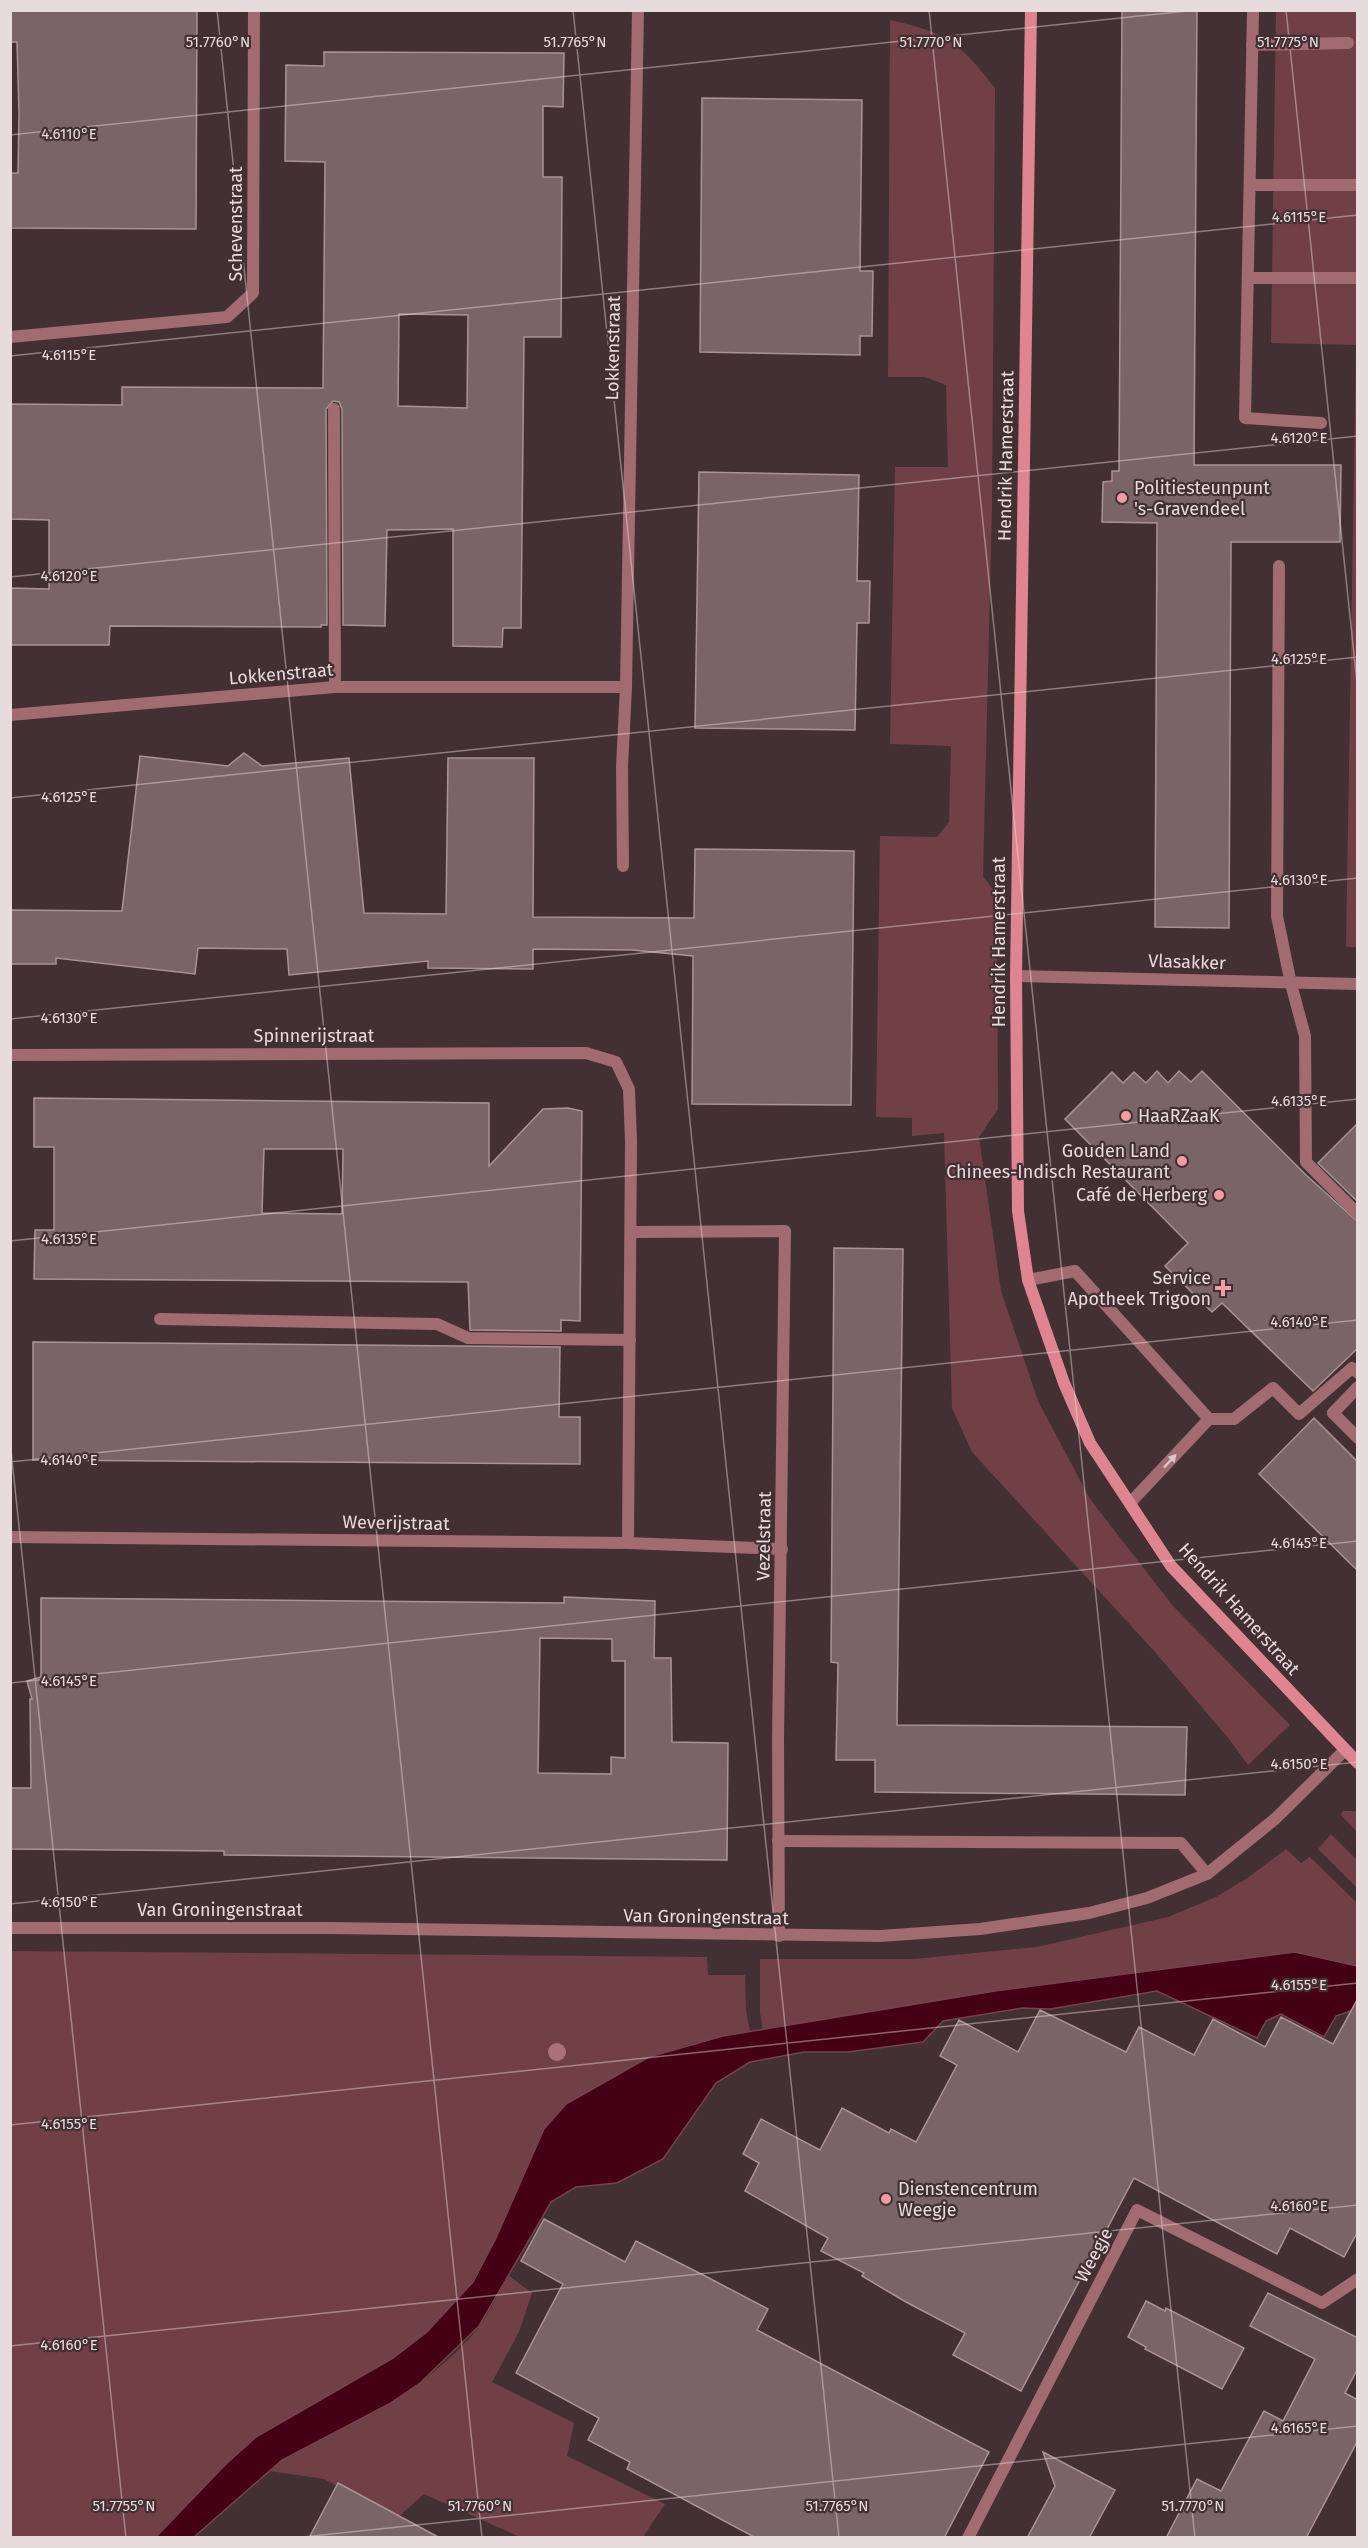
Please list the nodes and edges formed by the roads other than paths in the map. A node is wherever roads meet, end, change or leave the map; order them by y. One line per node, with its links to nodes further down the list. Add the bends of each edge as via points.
1 (255, 10): 11 (street, Schevenstraat, via 253,293 227,317)
2 (638, 10): 16 (street, Lokkenstraat)
3 (1031, 10): 19 (street, Hendrik Hamerstraat)
4 (1253, 10): 6 (street)
5 (1348, 43): 6 (street)
6 (1252, 45): 7 (street)
7 (1250, 185): 8 (street); 9 (street)
8 (1358, 185)
9 (1248, 278): 10 (street); 13 (street, via 1245,418)
10 (1358, 278)
11 (10, 337)
12 (334, 409): 15 (street)
13 (1321, 423)
14 (1280, 566): 20 (street, via 1277,916)
15 (335, 687): 16 (street, Lokkenstraat); 17 (street, Lokkenstraat)
16 (626, 687): 18 (street, Lokkenstraat)
17 (10, 715)
18 (623, 866)
19 (1016, 976): 20 (street, Vlasakker); 25 (street, Hendrik Hamerstraat, via 1018,1211)
20 (1290, 984): 21 (street, Vlasakker); 23 (street, via 1305,1035 1306,1162)
21 (1358, 984)
22 (10, 1055): 24 (street, Spinnerijstraat, via 586,1053 616,1062 629,1089)
23 (1358, 1214)
24 (631, 1232): 27 (street); 35 (street, Vezelstraat, via 785,1231)
25 (1028, 1280): 30 (street, via 1075,1271); 32 (street, Hendrik Hamerstraat, via 1090,1443)
26 (160, 1319): 27 (street, via 437,1323 468,1338)
27 (630, 1340): 34 (street)
28 (1358, 1373): 30 (street, via 1352,1368 1299,1414 1273,1388 1234,1419)
29 (1358, 1387): 31 (street, via 1334,1413)
30 (1209, 1419): 32 (street, one-way to 30)
31 (1358, 1438)
32 (1130, 1503): 36 (street, Hendrik Hamerstraat, via 1171,1566)
33 (10, 1537): 34 (street, Weverijstraat)
34 (628, 1543): 35 (street, Weverijstraat)
35 (782, 1549): 38 (street, Vezelstraat)
36 (1346, 1750): 37 (street, Hendrik Hamerstraat); 39 (street, Van Groningenstraat, via 1275,1819)
37 (1358, 1763)
38 (778, 1841): 39 (street, via 1180,1843); 41 (street, Vezelstraat)
39 (1207, 1874): 41 (street, Van Groningenstraat, via 1147,1898 1089,1912 980,1929 880,1936)
40 (10, 1928): 41 (street, Van Groningenstraat, via 330,1928)
41 (779, 1936)
42 (1358, 2279): 43 (street, Weegje, via 1322,2303 1137,2210)
43 (968, 2538)

